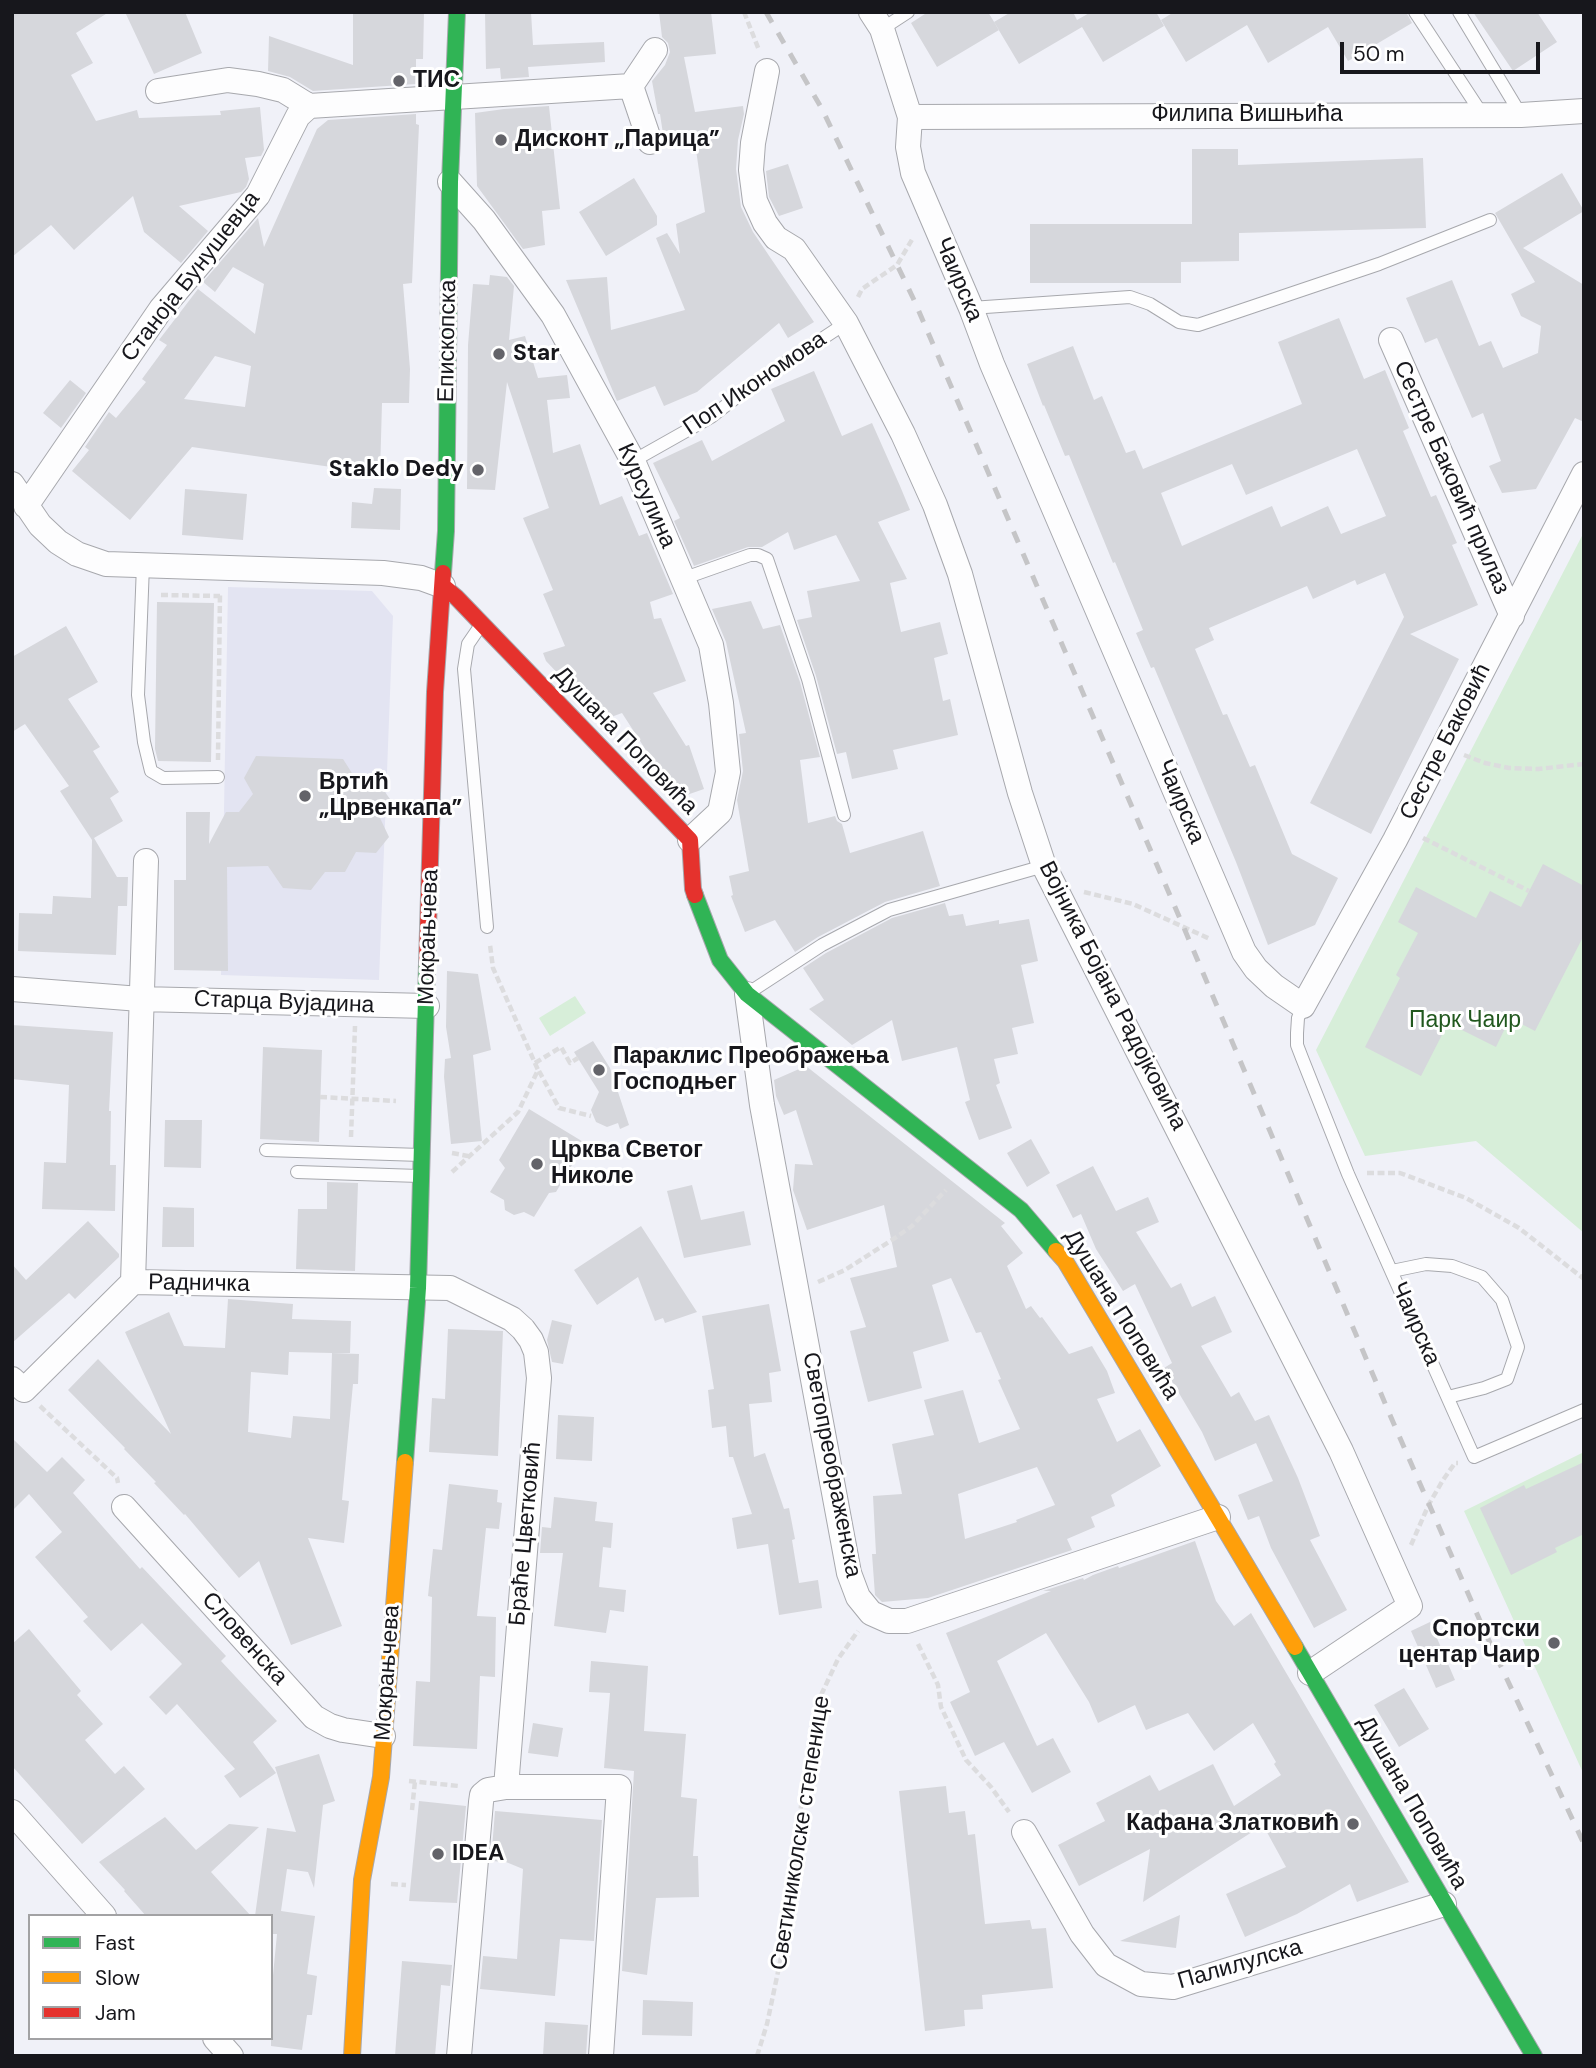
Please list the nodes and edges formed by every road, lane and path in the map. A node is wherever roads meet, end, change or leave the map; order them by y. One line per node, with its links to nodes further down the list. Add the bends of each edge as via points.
1 (457, 12): 11 (street, Епископска)
2 (744, 12): 8 (path)
3 (908, 12): 6 (lane)
4 (1415, 12): 14 (lane)
5 (1459, 12): 15 (lane)
6 (877, 21): 16 (street, Чаирска)
7 (655, 50): 9 (street)
8 (767, 71): 22 (street, Поп Икономова, via 752,143 755,201 776,238 794,249)
9 (631, 86): 11 (street); 17 (street)
10 (158, 90): 12 (street, via 228,80 258,83)
11 (452, 97): 12 (street); 18 (street, Епископска)
12 (309, 106): 27 (street, Станоја Бунушевца, via 298,116 258,195 161,309)
13 (1584, 111): 15 (street, Филипа Вишњића)
14 (1482, 114): 15 (street, Филипа Вишњића); 16 (street, Филипа Вишњића)
15 (1521, 115)
16 (910, 117): 19 (street, Чаирска, via 910,160)
17 (650, 142)
18 (450, 182): 24 (street, Курсулина, via 554,315); 30 (street, Епископска)
19 (929, 210): 21 (street, Чаирска); 22 (path, via 897,265 862,289)
20 (1490, 220): 21 (lane, via 1379,264 1198,324 1178,322 1130,297)
21 (971, 309): 46 (street, Чаирска)
22 (846, 323): 24 (lane, Поп Икономова, via 710,417); 42 (street, Војника Бојана Радојковића, via 940,517)
23 (1391, 340): 32 (street, Сестре Баковић прилаз)
24 (633, 461): 29 (street, Курсулина)
25 (1584, 474): 32 (street, Сестре Баковић)
26 (12, 484): 27 (street)
27 (26, 506): 28 (street, via 58,542 101,568)
28 (143, 565): 30 (street, via 383,573); 31 (lane)
29 (682, 579): 38 (lane, via 750,555 767,559 808,679); 40 (street, Курсулина, via 711,645 728,772 720,812)
30 (443, 586): 33 (street, Душана Поповића); 51 (street, Мокрањчева, via 435,692)
31 (141, 594): 34 (path, via 220,596); 37 (lane, via 138,695 151,771 163,778)
32 (1512, 616): 52 (street, Сестре Баковић)
33 (481, 624): 40 (street, Душана Поповића); 45 (lane, via 468,644 464,669)
34 (218, 748)
35 (1457, 752): 36 (path, via 1509,768)
36 (1584, 764)
37 (218, 777)
38 (844, 815)
39 (1417, 834): 43 (path)
40 (690, 840): 48 (street, Душана Поповића, via 693,889 713,944)
41 (146, 861): 49 (street)
42 (1044, 866): 48 (lane, via 888,911 822,945); 79 (street, Војника Бојана Радојковића, via 1340,1451)
43 (1529, 891)
44 (1133, 904): 46 (path)
45 (487, 927): 54 (path, via 494,968)
46 (1244, 953): 52 (street, Чаирска, via 1274,986)
47 (12, 989): 49 (street, Старца Вујадина)
48 (747, 994): 63 (street, Душана Поповића); 72 (street, Светопреображенска, via 762,1105)
49 (141, 999): 50 (street, Старца Вујадина); 70 (street)
50 (356, 1005): 51 (street, Старца Вујадина); 57 (path)
51 (427, 1006): 62 (street, Мокрањчева)
52 (1303, 1006): 68 (lane, Чаирска, via 1297,1045)
53 (578, 1058): 54 (path, via 570,1063 561,1047)
54 (534, 1063): 55 (path)
55 (538, 1070): 59 (path, via 559,1108); 65 (path, via 517,1112)
56 (320, 1097): 57 (path)
57 (353, 1099): 58 (path); 61 (path)
58 (401, 1102)
59 (591, 1116)
60 (266, 1150): 61 (lane)
61 (351, 1152): 62 (lane)
62 (422, 1155): 67 (street, Мокрањчева)
63 (968, 1168): 72 (path, via 912,1226 845,1270); 78 (street, Душана Поповића, via 1021,1210 1065,1261)
64 (297, 1172): 67 (lane)
65 (453, 1173)
66 (1359, 1173): 69 (path, via 1400,1173 1466,1198 1519,1228)
67 (421, 1176): 71 (street, Мокрањчева)
68 (1392, 1271): 74 (lane, Чаирска); 74 (lane, via 1426,1264 1452,1266 1482,1277 1502,1300 1518,1347 1507,1378)
69 (1584, 1279)
70 (133, 1283): 71 (street, Радничка); 73 (street, Радничка)
71 (418, 1288): 83 (street, Мокрањчева); 84 (street, Браће Цветковић, via 450,1287 512,1319 536,1352 539,1378)
72 (798, 1291): 80 (street, Светопреображенска, via 849,1573 858,1597)
73 (18, 1385): 77 (path, via 117,1478)
74 (1448, 1397): 76 (lane, Чаирска)
75 (1584, 1410): 76 (lane)
76 (1474, 1457): 79 (path, via 1455,1463 1443,1480)
77 (124, 1507): 83 (street, Словенска, via 314,1717 343,1730)
78 (1218, 1517): 81 (street); 82 (street, Душана Поповића)
79 (1395, 1573): 82 (street, Војника Бојана Радојковића, via 1410,1606)
80 (871, 1613): 81 (street, via 889,1621); 95 (path, Светиниколске степенице, via 838,1659 822,1692 810,1744 790,1915)
81 (907, 1621): 87 (path, via 938,1685 941,1707 966,1760)
82 (1310, 1673): 88 (street, Душана Поповића)
83 (383, 1736): 92 (street, Мокрањчева, via 381,1777 362,1880)
84 (497, 1788): 85 (path, via 415,1782); 93 (street, Браће Цветковић, via 482,1796 481,1802); 94 (street, via 620,1787)
85 (412, 1810)
86 (12, 1812): 89 (street)
87 (1024, 1832): 88 (street, Палилулска, via 1082,1934 1106,1965 1141,1984 1173,1987)
88 (1444, 1904): 96 (street, Душана Поповића)
89 (102, 1914)
90 (217, 2040): 91 (street)
91 (231, 2056)
92 (352, 2056)
93 (459, 2056)
94 (601, 2056)
95 (757, 2056)
96 (1534, 2056)

